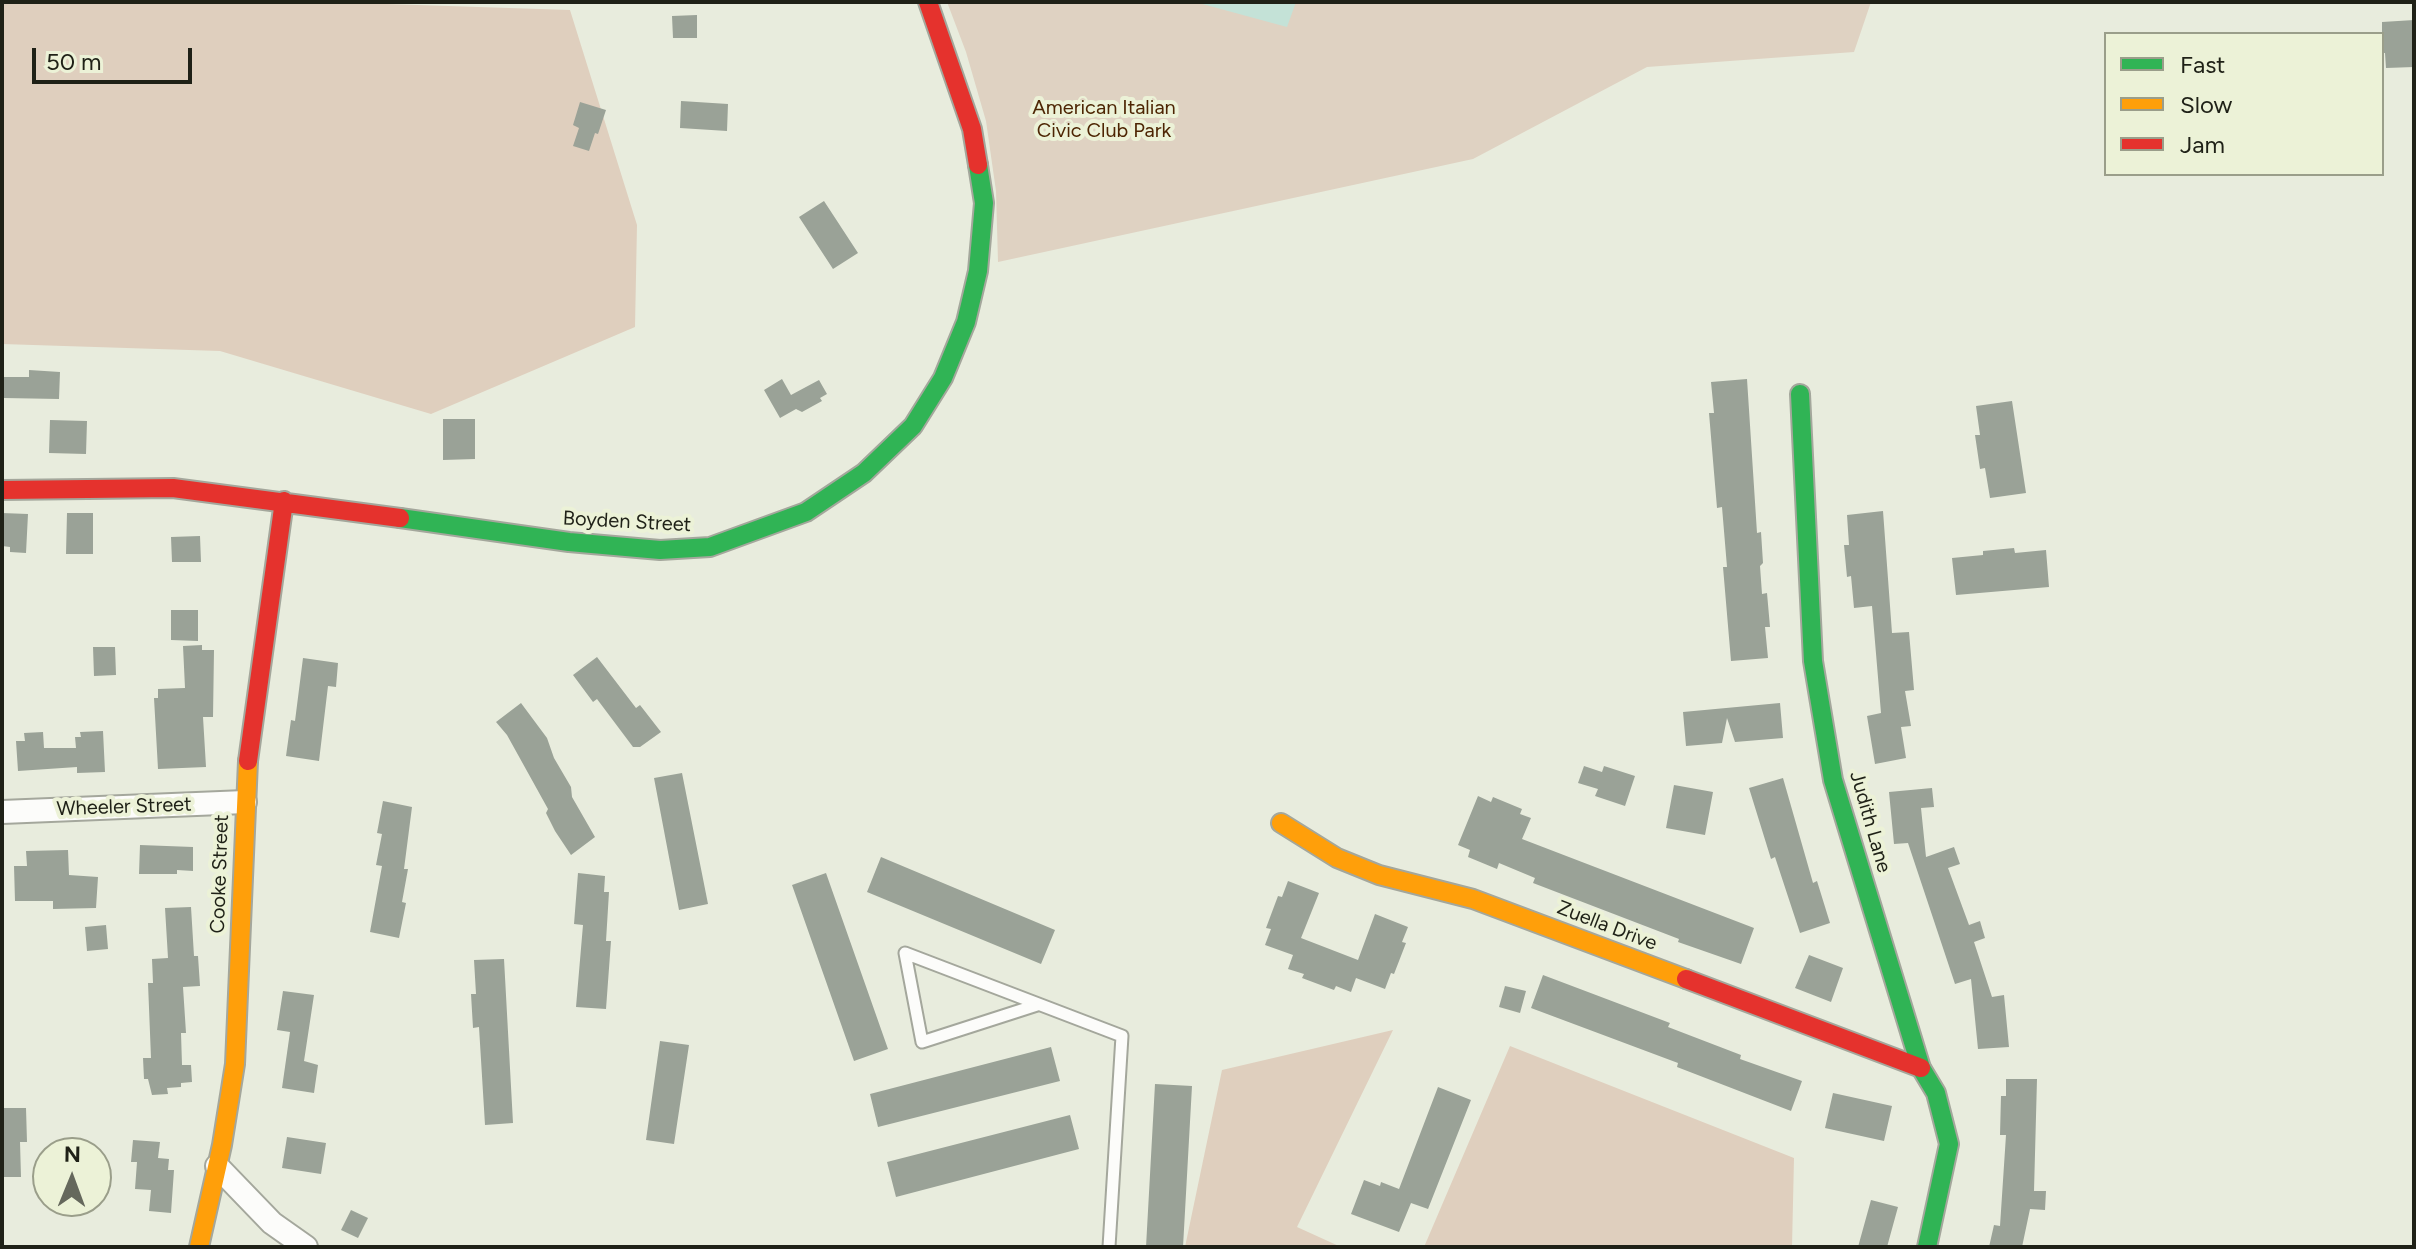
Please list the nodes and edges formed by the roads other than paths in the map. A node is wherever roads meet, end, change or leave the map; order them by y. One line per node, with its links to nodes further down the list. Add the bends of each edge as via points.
1 (928, 2): 4 (street, Boyden Street, via 972,129 984,203 978,271 966,322 943,378 913,426 864,473 806,512 710,547 660,550)
2 (1800, 394): 9 (street, Judith Lane, via 1813,661 1833,780)
3 (2, 490): 4 (street, Boyden Street, via 173,488)
4 (284, 501): 5 (street, Cooke Street)
5 (245, 802): 6 (street, Wheeler Street); 10 (street, Cooke Street, via 237,1039)
6 (2, 812)
7 (1281, 823): 9 (street, Zuella Drive, via 1337,858 1379,875 1473,899)
8 (1037, 1005): 8 (lane, via 1008,993 905,953 922,1042); 13 (lane, via 1122,1036)
9 (1921, 1068): 14 (street, Judith Lane, via 1936,1093 1949,1144)
10 (217, 1166): 11 (street, Cooke Street); 12 (street, via 272,1223)
11 (199, 1247)
12 (306, 1247)
13 (1109, 1247)
14 (1927, 1247)

